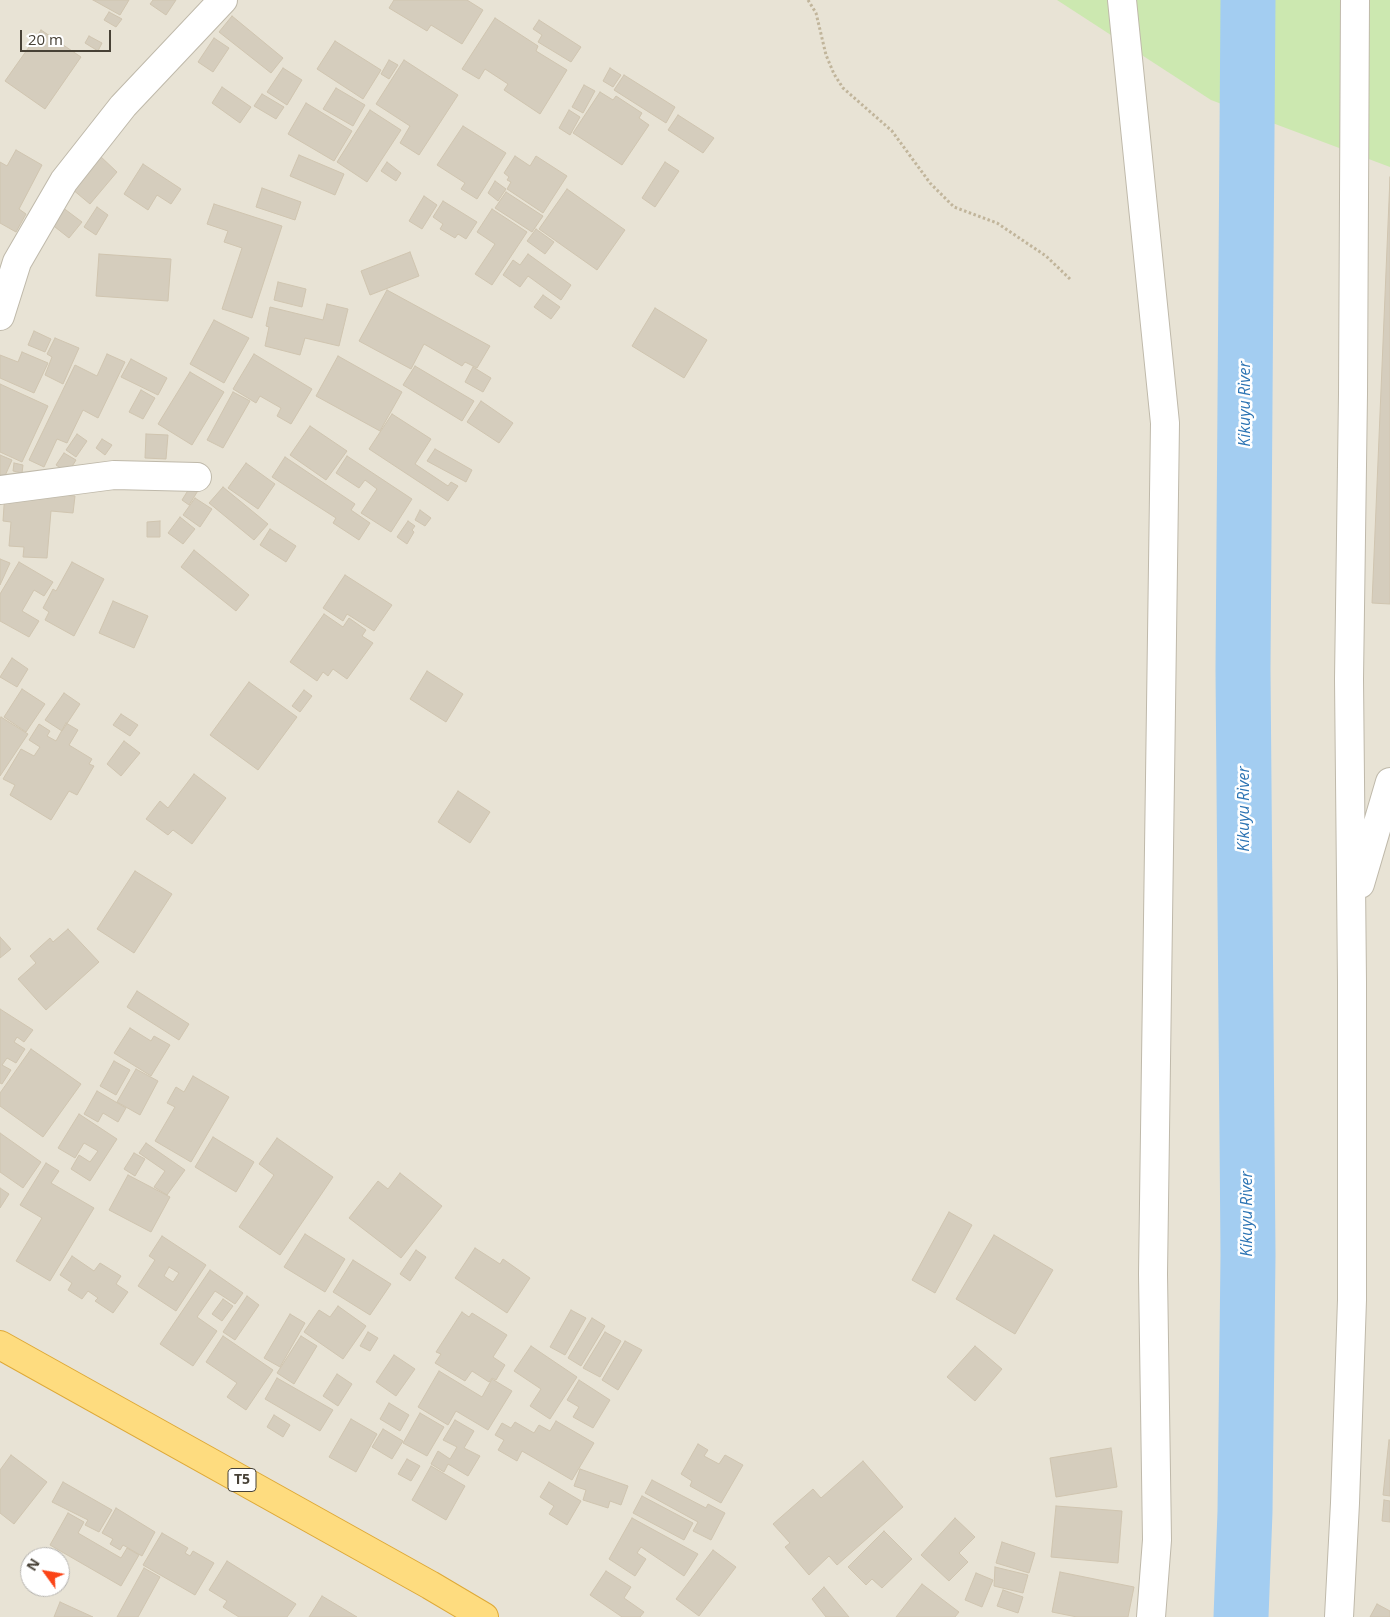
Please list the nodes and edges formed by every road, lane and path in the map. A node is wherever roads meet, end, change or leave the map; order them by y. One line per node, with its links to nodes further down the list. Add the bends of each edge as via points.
1 (223, 0): 6 (street, via 123,106 64,180 16,262)
2 (808, 0): 5 (path, via 816,13 826,55 843,88 892,131 937,191 954,207 997,223 1046,256)
3 (1122, 0): 13 (street, via 1165,423 1153,1274 1156,1540)
4 (1355, 0): 10 (street, via 1349,680)
5 (1070, 279)
6 (0, 316)
7 (197, 477): 8 (street, via 114,475)
8 (0, 490)
9 (1390, 782): 10 (street)
10 (1352, 912): 14 (street, via 1352,1300)
11 (0, 1345): 12 (highway, T5)
12 (484, 1617)
13 (1151, 1617)
14 (1339, 1617)

